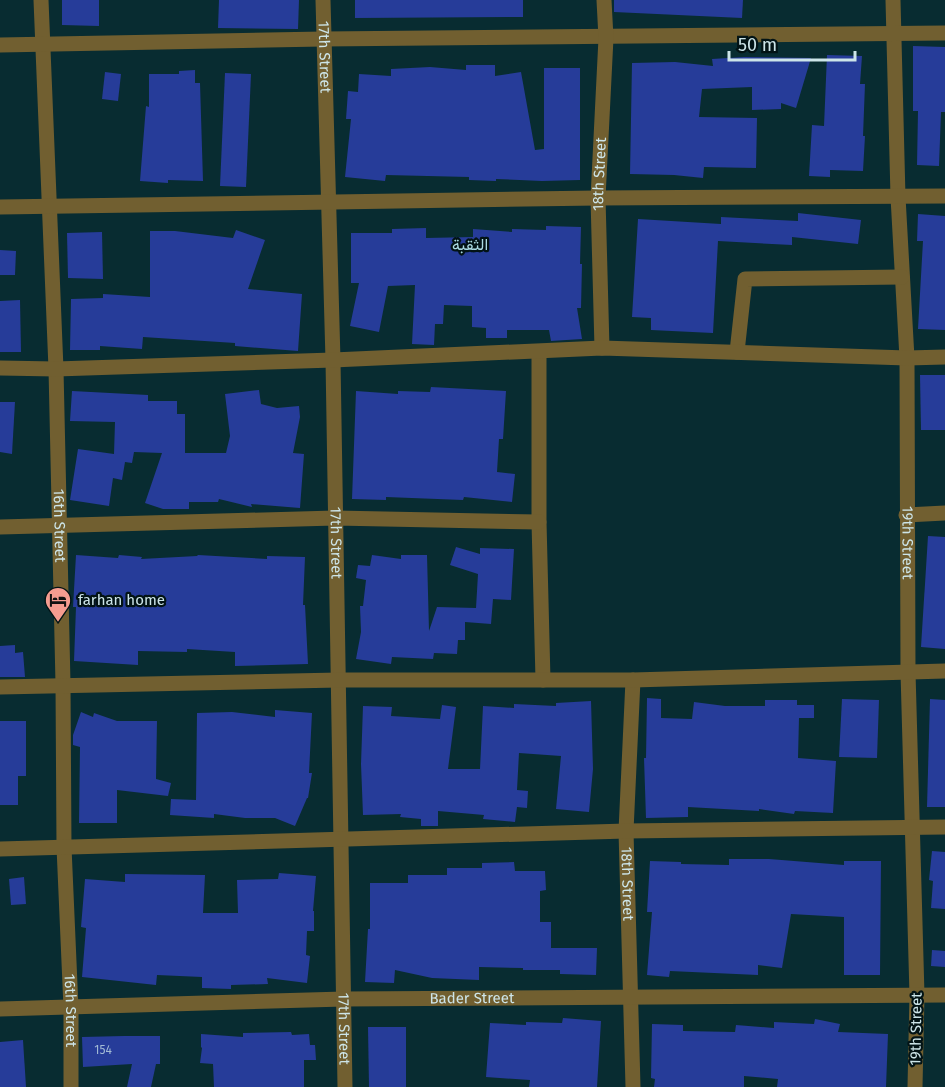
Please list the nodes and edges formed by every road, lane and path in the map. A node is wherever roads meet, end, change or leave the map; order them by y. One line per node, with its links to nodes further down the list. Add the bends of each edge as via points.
1 (40, 0): 10 (street, 16th Street)
2 (323, 0): 8 (street, 17th Street)
3 (604, 0): 7 (street, 18th Street)
4 (893, 0): 6 (street, 19th Street)
5 (945, 33): 6 (street)
6 (894, 34): 7 (street); 12 (street, 19th Street)
7 (606, 38): 8 (street); 13 (street, 18th Street)
8 (323, 39): 10 (street); 14 (street, 17th Street)
9 (0, 45): 10 (street)
10 (42, 45): 15 (street, 16th Street)
11 (945, 196): 12 (street)
12 (898, 197): 13 (street); 17 (street, 19th Street)
13 (598, 198): 14 (street); 18 (street, 18th Street)
14 (328, 201): 15 (street); 23 (street, 17th Street)
15 (48, 206): 16 (street); 25 (street, 16th Street)
16 (0, 207)
17 (902, 277): 20 (street, via 746,279); 22 (street, 19th Street)
18 (602, 348): 19 (street); 20 (street)
19 (539, 352): 23 (street); 29 (street)
20 (737, 352): 22 (street)
21 (945, 357): 22 (street)
22 (907, 358): 27 (street, 19th Street)
23 (333, 360): 25 (street); 28 (street, 17th Street)
24 (0, 368): 25 (street)
25 (56, 369): 30 (street, 16th Street)
26 (945, 513): 27 (street)
27 (906, 515): 33 (street, 19th Street)
28 (335, 518): 29 (street); 30 (street); 34 (street, 17th Street)
29 (539, 522): 35 (street)
30 (58, 526): 31 (street); 37 (street, 16th Street)
31 (0, 527)
32 (945, 671): 33 (street)
33 (908, 672): 36 (street); 40 (street, 19th Street)
34 (339, 680): 35 (street); 37 (street); 42 (street, 17th Street)
35 (543, 680): 36 (street)
36 (633, 681): 41 (street, 18th Street)
37 (63, 684): 38 (street); 43 (street, 16th Street)
38 (0, 687)
39 (945, 827): 40 (street)
40 (911, 828): 41 (street); 46 (street, 19th Street)
41 (626, 831): 42 (street); 47 (street, 18th Street)
42 (341, 840): 43 (street); 48 (street, 17th Street)
43 (63, 848): 44 (street); 49 (street, 16th Street)
44 (0, 849)
45 (945, 994): 46 (street, Bader Street)
46 (917, 995): 47 (street, Bader Street); 54 (street, 19th Street)
47 (632, 996): 48 (street, Bader Street); 53 (street, 18th Street)
48 (344, 999): 49 (street, Bader Street); 52 (street, 17th Street)
49 (70, 1008): 50 (street, Bader Street); 51 (street, 16th Street)
50 (0, 1009)
51 (71, 1087)
52 (345, 1087)
53 (633, 1087)
54 (915, 1087)

